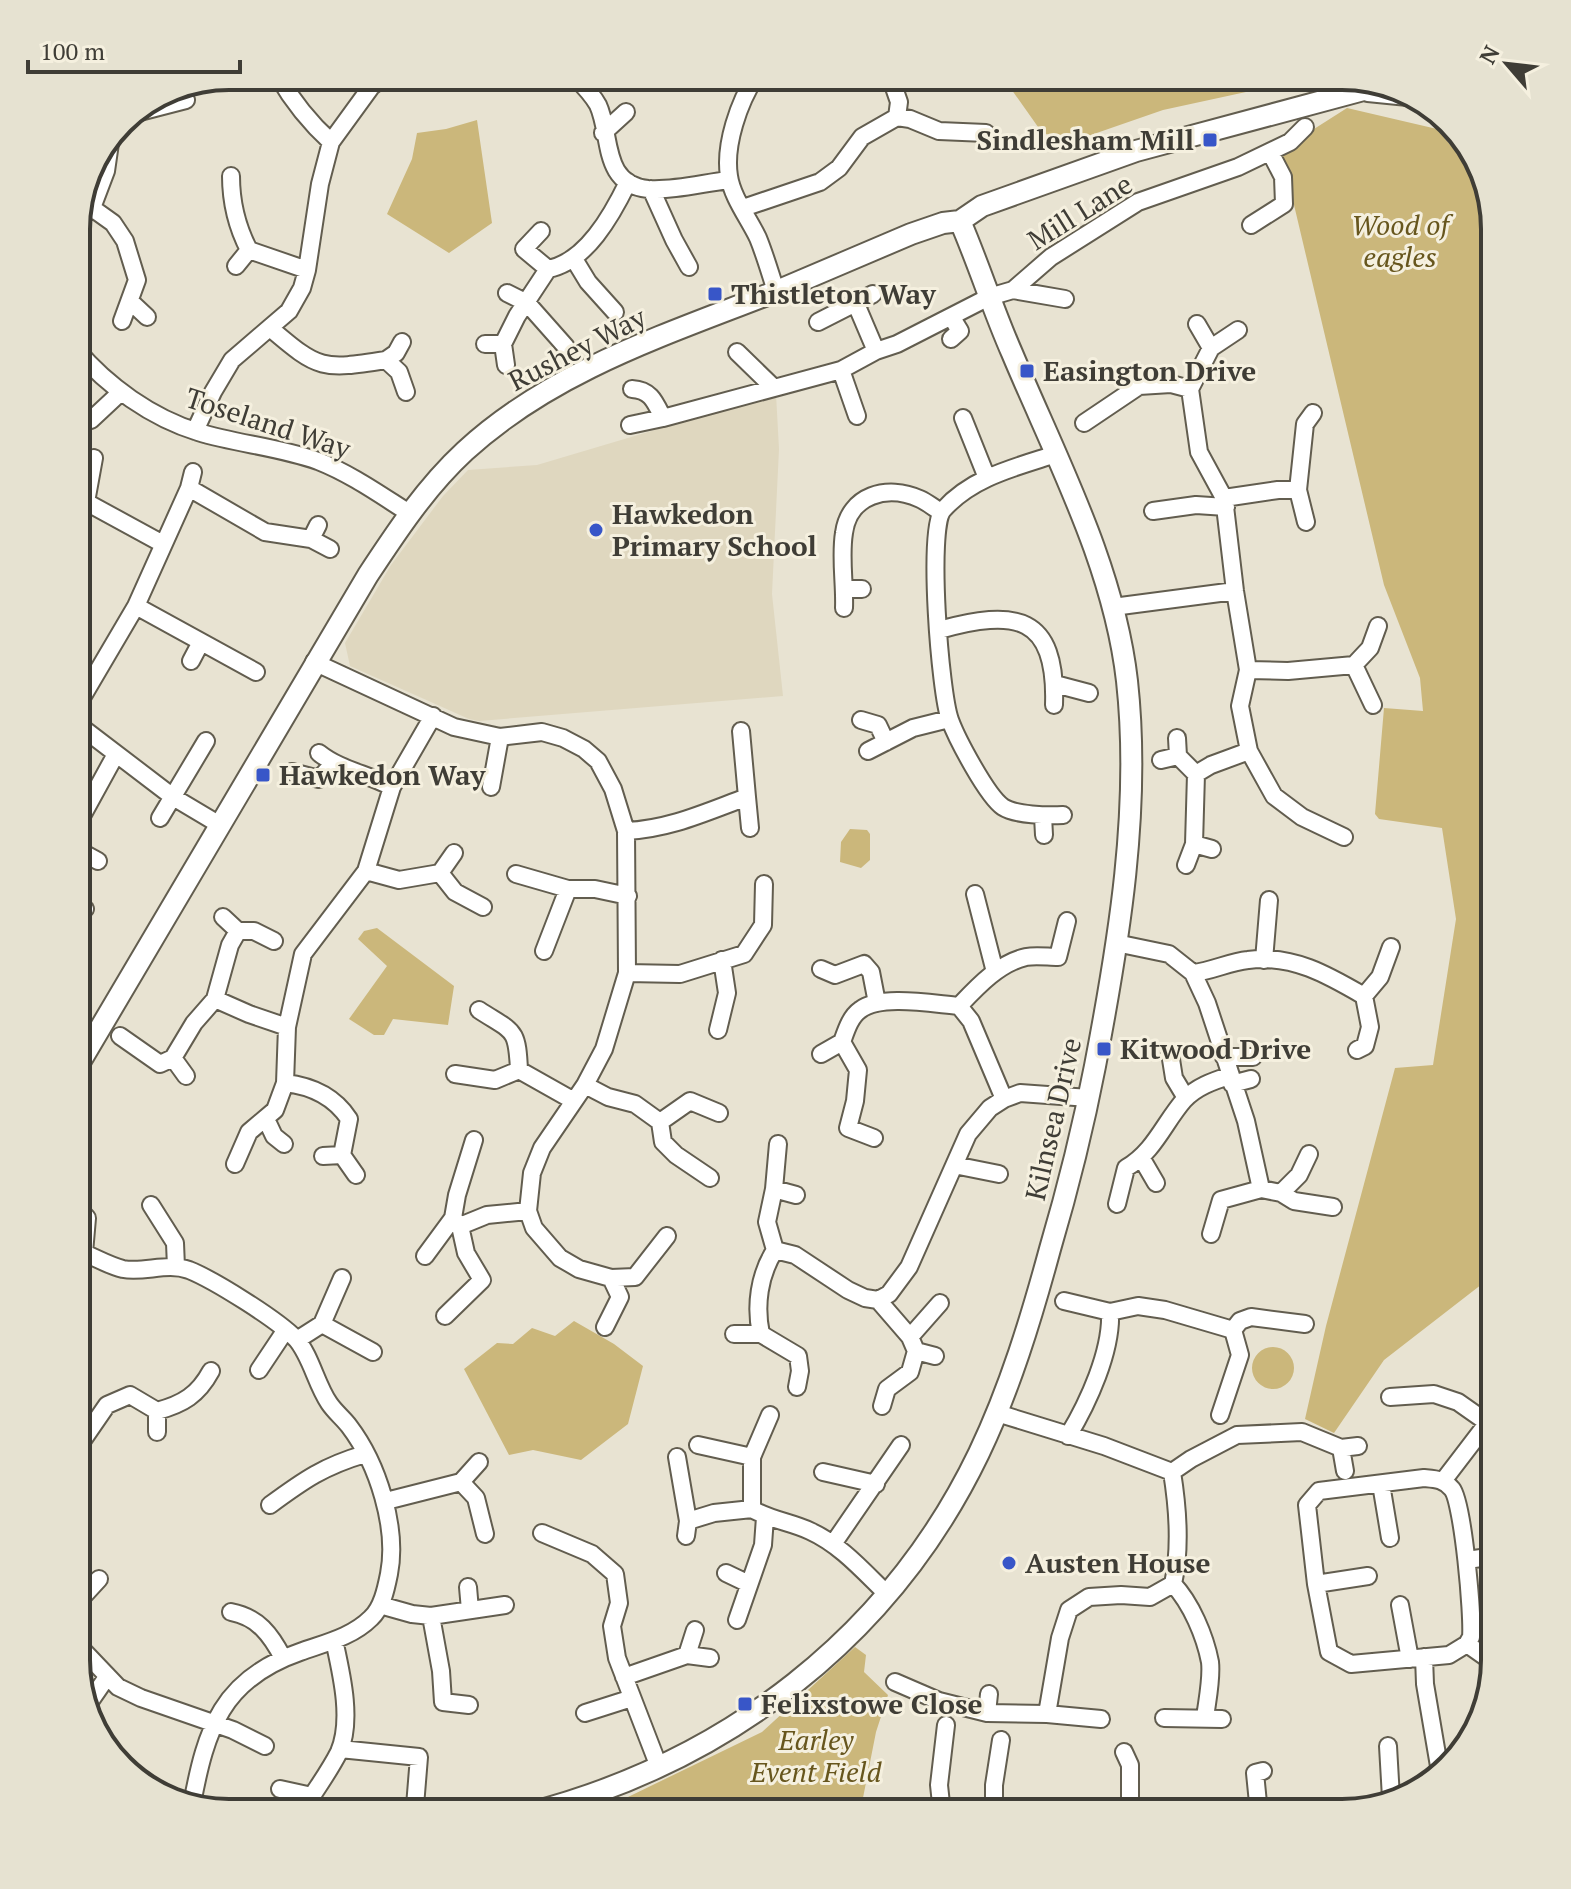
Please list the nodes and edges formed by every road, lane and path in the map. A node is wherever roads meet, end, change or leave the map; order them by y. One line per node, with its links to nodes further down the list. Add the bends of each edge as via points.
1 (290, 90): 14 (street, via 308,121)
2 (366, 90): 14 (street)
3 (587, 90): 12 (street, via 599,107)
4 (748, 90): 18 (street, via 735,121)
5 (895, 90): 10 (street)
6 (1360, 92): 24 (street, Rushey Way, via 1136,151 982,206)
7 (186, 100): 8 (street)
8 (169, 104)
9 (626, 112): 12 (street)
10 (897, 117): 13 (street, via 939,131); 23 (street, via 862,137 839,168 820,182)
11 (1305, 127): 15 (street, Mill Lane)
12 (603, 133): 19 (street, via 610,158)
13 (986, 133)
14 (331, 142): 32 (street)
15 (1270, 152): 25 (street, via 1283,177 1284,204); 33 (street, Mill Lane, via 1138,202 1051,257)
16 (107, 164): 21 (street)
17 (231, 176): 27 (street, via 239,230)
18 (729, 180): 20 (street); 23 (street)
19 (628, 182): 20 (street); 28 (street)
20 (651, 189): 30 (street)
21 (92, 207)
22 (92, 208): 39 (street, via 113,223 125,241 137,280)
23 (743, 208): 34 (street)
24 (960, 221): 34 (street, Rushey Way, via 911,234); 37 (street, Kilnsea Drive)
25 (1251, 225)
26 (541, 231): 31 (street, via 524,249)
27 (249, 250): 29 (street); 32 (street)
28 (574, 259): 31 (street); 42 (street)
29 (236, 266)
30 (689, 267)
31 (548, 269): 40 (street)
32 (307, 270): 48 (street, via 289,311)
33 (1013, 290): 37 (street, Mill Lane); 38 (street, Mill Lane)
34 (776, 291): 84 (street, Rushey Way, via 641,345 531,400 466,450)
35 (507, 293): 40 (street)
36 (873, 294): 41 (street)
37 (989, 297): 44 (street, Mill Lane); 75 (street, Kilnsea Drive)
38 (1065, 299)
39 (131, 302): 43 (street); 45 (street)
40 (527, 303): 53 (street); 54 (street)
41 (856, 304): 46 (street); 56 (street)
42 (615, 312)
43 (147, 317)
44 (952, 318): 50 (street, via 960,331); 56 (street, Mill Lane)
45 (122, 321)
46 (818, 322)
47 (1197, 324): 55 (street)
48 (270, 328): 58 (street, via 310,361 334,367); 74 (street, via 232,360)
49 (1238, 330): 55 (street)
50 (951, 339)
51 (402, 342): 58 (street)
52 (485, 344): 53 (street)
53 (503, 344): 60 (street)
54 (566, 347)
55 (1211, 348): 64 (street)
56 (876, 351): 61 (street, Mill Lane)
57 (737, 352): 62 (street)
58 (386, 360): 66 (street, via 399,372)
59 (90, 362): 65 (street, Toseland Way)
60 (506, 365)
61 (841, 370): 62 (street, Mill Lane); 69 (street)
62 (773, 387): 70 (street, Mill Lane)
63 (632, 389): 70 (street, via 652,396)
64 (1190, 389): 67 (street, via 1139,386); 80 (street, via 1199,452)
65 (121, 392): 72 (street); 74 (street, Toseland Way)
66 (406, 392)
67 (1090, 412)
68 (1313, 413): 79 (street, via 1305,424)
69 (857, 416)
70 (663, 418): 73 (street, Mill Lane)
71 (963, 418): 78 (street)
72 (90, 420)
73 (630, 425)
74 (195, 431): 84 (street, Toseland Way, via 316,461 348,474)
75 (1056, 454): 78 (street); 92 (street, Kilnsea Drive)
76 (94, 458): 77 (street)
77 (90, 471)
78 (987, 478): 83 (street)
79 (1298, 490): 80 (street); 85 (street)
80 (1225, 502): 82 (street); 90 (street)
81 (90, 506): 86 (street)
82 (1153, 511)
83 (941, 512): 88 (street, via 920,498 895,492 876,492 863,500 844,532); 95 (street, via 934,548)
84 (409, 513): 98 (street, Rushey Way)
85 (1306, 522)
86 (163, 544): 87 (street, via 191,480 265,532 314,532); 91 (street)
87 (330, 549)
88 (844, 589): 89 (street); 93 (street)
89 (862, 589)
90 (1235, 591): 92 (street); 100 (street)
91 (136, 606): 96 (street); 102 (street)
92 (1113, 607): 155 (street, Kilnsea Drive, via 1127,678 1132,748)
93 (844, 608)
94 (1378, 626): 99 (street, via 1370,648)
95 (939, 630): 103 (street, via 991,619 1027,625 1052,657); 108 (street)
96 (201, 642): 97 (street); 101 (street)
97 (191, 661)
98 (314, 662): 107 (street); 131 (street, Rushey Way)
99 (1354, 665): 100 (street); 106 (street)
100 (1248, 670): 117 (street, via 1240,706)
101 (256, 672)
102 (90, 684)
103 (1055, 684): 104 (street); 105 (street)
104 (1089, 693)
105 (1054, 705)
106 (1373, 705)
107 (433, 716): 112 (street, via 454,727); 123 (street)
108 (949, 719): 115 (street); 129 (street, via 983,786 1004,808)
109 (861, 720): 115 (street, via 878,725)
110 (741, 731): 126 (street)
111 (90, 734): 119 (street)
112 (500, 737): 124 (street); 133 (street, via 542,732 584,749 598,761 613,789)
113 (1177, 738): 122 (street, via 1169,758)
114 (206, 741): 125 (street)
115 (886, 742): 116 (street)
116 (868, 751)
117 (1249, 751): 122 (street); 135 (street, via 1274,796)
118 (319, 753): 120 (street)
119 (116, 754): 125 (street); 127 (street)
120 (333, 764): 121 (street, via 319,779); 123 (street)
121 (292, 772)
122 (1196, 774): 136 (street)
123 (392, 787): 142 (street)
124 (491, 787)
125 (173, 797): 130 (street); 131 (street)
126 (747, 797): 132 (street); 133 (street, via 685,822)
127 (90, 801)
128 (1063, 815): 129 (street)
129 (1043, 816): 134 (street)
130 (160, 818)
131 (220, 825): 173 (street, Rushey Way)
132 (750, 828)
133 (626, 831): 148 (street)
134 (1044, 835)
135 (1344, 837)
136 (1194, 844): 137 (street); 141 (street)
137 (1212, 849)
138 (454, 853): 143 (street)
139 (90, 857): 140 (street)
140 (98, 861)
141 (1186, 865)
142 (366, 871): 143 (street, via 399,880); 169 (street, via 303,954)
143 (440, 873): 150 (street, via 455,892)
144 (516, 874): 146 (street)
145 (764, 884): 158 (street, via 763,925 744,954)
146 (568, 889): 148 (street); 157 (street)
147 (975, 894): 161 (street)
148 (628, 896): 162 (street)
149 (1269, 900): 159 (street)
150 (483, 907)
151 (223, 917): 153 (street)
152 (1067, 921): 161 (street, via 1058,965 1027,957)
153 (238, 931): 154 (street, via 254,931); 165 (street)
154 (274, 941)
155 (1116, 943): 163 (street, via 1169,954); 187 (street, Kilnsea Drive)
156 (1391, 947): 164 (street, via 1380,977)
157 (544, 951)
158 (722, 960): 162 (street, via 680,974); 170 (street, via 727,993)
159 (1264, 960): 163 (street); 164 (street, via 1301,964)
160 (821, 969): 166 (street, via 835,975 864,964 871,972)
161 (995, 972): 167 (street)
162 (627, 973): 186 (street, via 604,1049)
163 (1193, 973): 177 (street)
164 (1364, 996): 174 (street, via 1370,1027 1365,1046)
165 (215, 999): 169 (street); 179 (street)
166 (877, 1003): 167 (street); 172 (street, via 860,1009)
167 (959, 1006): 189 (street, via 977,1033)
168 (479, 1010): 180 (street, via 518,1041)
169 (287, 1027): 185 (street)
170 (718, 1030)
171 (120, 1036): 179 (street, via 160,1064)
172 (842, 1042): 176 (street); 194 (street, via 858,1070 848,1128)
173 (90, 1045)
174 (1357, 1050)
175 (1170, 1053): 188 (street, via 1174,1078)
176 (821, 1054)
177 (1224, 1057): 178 (street); 184 (street)
178 (1253, 1057)
179 (173, 1058): 182 (street)
180 (519, 1070): 181 (street, via 495,1080); 190 (street)
181 (455, 1074)
182 (186, 1076)
183 (1251, 1079): 184 (street)
184 (1231, 1080): 188 (street, via 1207,1083); 209 (street)
185 (285, 1083): 192 (street); 199 (street, via 308,1086 339,1103 349,1119)
186 (585, 1085): 190 (street); 193 (street, via 635,1104)
187 (1089, 1098): 189 (street, via 1020,1093); 246 (street, Kilnsea Drive, via 1026,1336)
188 (1186, 1098): 201 (street)
189 (1004, 1099): 203 (street, via 968,1134)
190 (574, 1101): 215 (street, via 542,1148 532,1173)
191 (719, 1113): 193 (street, via 690,1101)
192 (266, 1119): 196 (street); 202 (street, via 249,1132)
193 (660, 1122): 206 (street, via 663,1142)
194 (874, 1138)
195 (474, 1140): 216 (street)
196 (284, 1144)
197 (778, 1144): 208 (street)
198 (1309, 1154): 210 (street, via 1299,1175)
199 (342, 1155): 200 (street); 205 (street)
200 (323, 1156)
201 (1142, 1159): 207 (street); 212 (street, via 1126,1168)
202 (235, 1164)
203 (954, 1165): 204 (street); 225 (street, via 909,1267)
204 (999, 1174)
205 (356, 1175)
206 (710, 1178)
207 (1156, 1183)
208 (774, 1189): 211 (street); 219 (street, via 767,1222)
209 (1261, 1189): 210 (street); 217 (street, via 1221,1200)
210 (1281, 1193): 214 (street, via 1294,1201)
211 (796, 1195)
212 (1117, 1204)
213 (151, 1205): 222 (street, via 175,1243)
214 (1333, 1207)
215 (528, 1211): 216 (street); 224 (street, via 534,1228 560,1258)
216 (451, 1220): 220 (street); 229 (street, via 482,1280)
217 (1211, 1234)
218 (667, 1236): 224 (street, via 635,1277)
219 (775, 1250): 225 (street, via 795,1255 848,1290); 235 (street, via 759,1298)
220 (425, 1256)
221 (90, 1259): 222 (street, via 123,1269)
222 (176, 1267): 236 (street, via 253,1306)
223 (342, 1278): 230 (street)
224 (611, 1278): 232 (street, via 620,1297)
225 (878, 1300): 237 (street)
226 (1064, 1301): 228 (street)
227 (940, 1303): 237 (street)
228 (1110, 1312): 233 (street, via 1138,1306); 253 (street, via 1111,1333 1102,1361)
229 (445, 1316)
230 (322, 1324): 236 (street); 238 (street)
231 (1305, 1324): 233 (street, via 1251,1317)
232 (605, 1327)
233 (1233, 1330): 249 (street, via 1240,1355)
234 (734, 1334): 235 (street)
235 (761, 1334): 242 (street, via 798,1356)
236 (291, 1335): 240 (street); 256 (street)
237 (913, 1344): 239 (street); 244 (street, via 910,1372 887,1389)
238 (373, 1352)
239 (935, 1356)
240 (259, 1370)
241 (211, 1371): 245 (street, via 202,1388 180,1405)
242 (797, 1387)
243 (1390, 1397): 247 (street, via 1434,1394)
244 (882, 1406)
245 (157, 1411): 250 (street, via 130,1395 107,1405); 251 (street)
246 (997, 1413): 253 (street); 284 (street, Kilnsea Drive, via 930,1539)
247 (1481, 1414)
248 (770, 1415): 258 (street)
249 (1220, 1415)
250 (90, 1428)
251 (157, 1432)
252 (1481, 1435): 263 (street)
253 (1068, 1436): 262 (street)
254 (698, 1445): 258 (street)
255 (901, 1445): 265 (street)
256 (365, 1454): 267 (street); 268 (street, via 334,1463)
257 (677, 1457): 269 (street, via 687,1529 714,1513)
258 (752, 1457): 269 (street)
259 (479, 1462): 264 (street)
260 (1345, 1471): 262 (street, via 1349,1447 1302,1432 1237,1435)
261 (823, 1472): 265 (street)
262 (1172, 1472): 280 (street, via 1177,1505)
263 (1443, 1481): 266 (street); 275 (street, via 1454,1491)
264 (461, 1482): 267 (street); 271 (street, via 476,1498)
265 (876, 1484): 273 (street)
266 (1381, 1484): 272 (street); 281 (street, via 1319,1491 1307,1505)
267 (386, 1501): 285 (street, via 392,1558)
268 (270, 1505)
269 (759, 1513): 273 (street); 279 (street, via 763,1545)
270 (542, 1533): 302 (street, via 592,1554 615,1574 619,1603 612,1626)
271 (485, 1534)
272 (1390, 1538)
273 (833, 1544): 284 (street)
274 (1481, 1558): 275 (street)
275 (1467, 1560): 294 (street, via 1472,1627)
276 (726, 1573): 279 (street)
277 (1368, 1576): 281 (street)
278 (99, 1579): 283 (street)
279 (749, 1584): 291 (street)
280 (1173, 1584): 310 (street, via 1150,1597 1089,1597 1069,1610); 311 (street, via 1185,1596 1202,1636 1214,1719)
281 (1316, 1584): 300 (street, via 1329,1652 1351,1664)
282 (468, 1587): 288 (street)
283 (90, 1589)
284 (888, 1595): 321 (street, Kilnsea Drive, via 857,1630 780,1694 716,1738)
285 (380, 1605): 290 (street); 293 (street, via 354,1632)
286 (505, 1605): 288 (street)
287 (1400, 1605): 300 (street)
288 (470, 1610): 290 (street)
289 (231, 1612): 298 (street, via 269,1631)
290 (431, 1616): 307 (street, via 441,1671 441,1709)
291 (737, 1620)
292 (695, 1630): 296 (street)
293 (334, 1640): 298 (street); 318 (street, via 345,1709)
294 (1467, 1644): 295 (street); 300 (street, via 1449,1655)
295 (1481, 1654)
296 (687, 1655): 299 (street); 302 (street)
297 (90, 1658): 301 (street)
298 (283, 1658): 313 (street, via 245,1680)
299 (710, 1658)
300 (1417, 1658): 320 (street)
301 (107, 1677): 305 (street); 313 (street, via 141,1698)
302 (624, 1677): 306 (street)
303 (895, 1682): 309 (street)
304 (989, 1694): 309 (street)
305 (95, 1697)
306 (632, 1698): 308 (street); 321 (street)
307 (469, 1705)
308 (585, 1713)
309 (987, 1713): 310 (street)
310 (1047, 1714): 312 (street)
311 (1164, 1718)
312 (1101, 1719)
313 (215, 1723): 316 (street); 325 (street)
314 (946, 1725): 328 (street)
315 (1001, 1740): 329 (street)
316 (265, 1746)
317 (1388, 1746): 324 (street)
318 (340, 1749): 323 (street, via 312,1796); 326 (street, via 419,1757)
319 (1124, 1752): 330 (street)
320 (1438, 1760)
321 (659, 1767): 327 (street, Kilnsea Drive)
322 (1255, 1771): 331 (street)
323 (280, 1789)
324 (1391, 1790)
325 (194, 1794)
326 (416, 1799)
327 (574, 1799)
328 (942, 1799)
329 (995, 1799)
330 (1134, 1799)
331 (1258, 1799)

